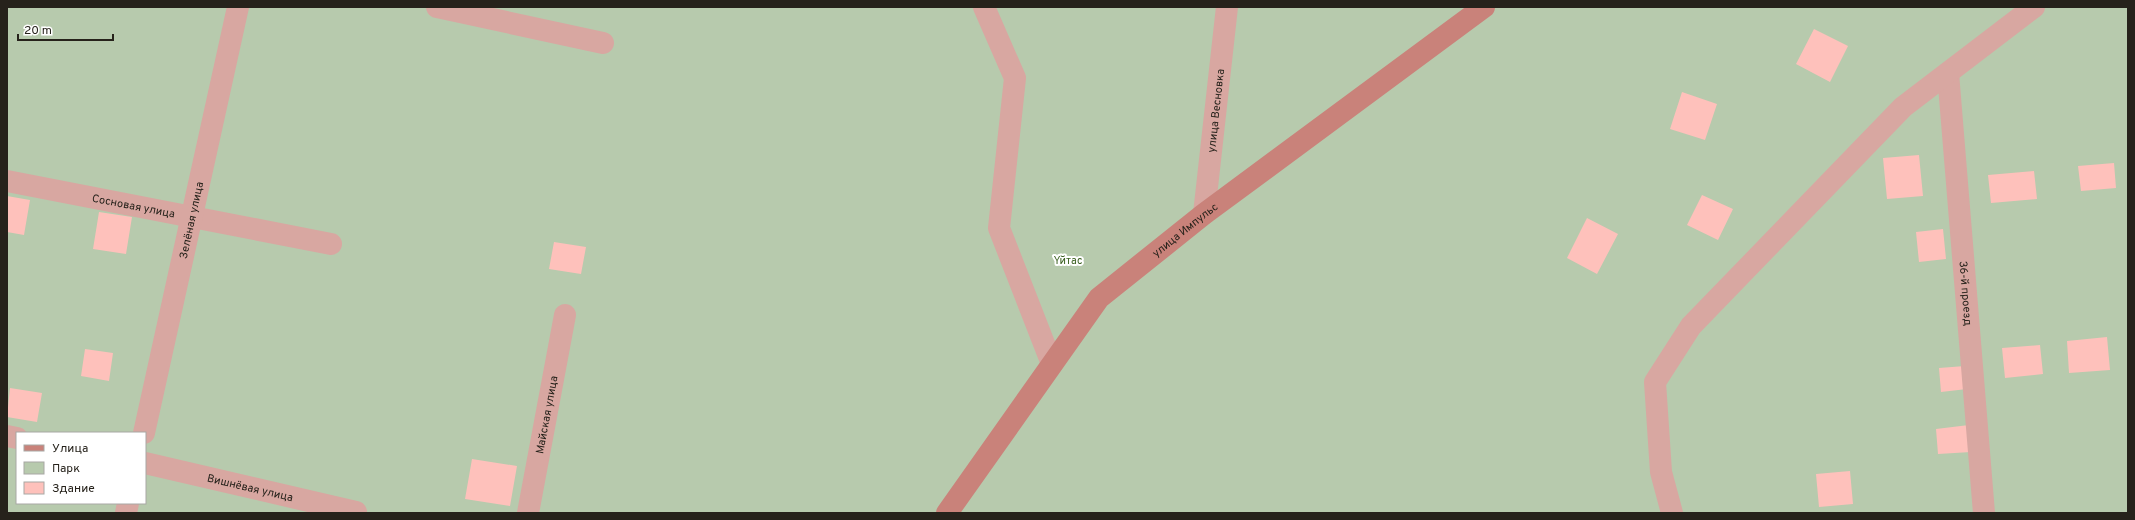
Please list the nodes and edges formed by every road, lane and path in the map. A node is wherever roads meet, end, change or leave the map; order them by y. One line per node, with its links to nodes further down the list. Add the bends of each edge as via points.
1 (238, 7): 11 (street, Зелёная улица)
2 (437, 7): 7 (street)
3 (984, 7): 14 (street, via 1015,78 1000,228)
4 (1227, 7): 10 (street, улица Весновка)
5 (1484, 7): 10 (street, улица Импульс)
6 (2034, 7): 8 (street)
7 (603, 43)
8 (1948, 73): 20 (street, via 1903,107 1691,326 1655,382 1661,472); 21 (street, 36-й проезд)
9 (7, 181): 11 (street, Сосновая улица)
10 (1204, 214): 14 (street, улица Импульс, via 1099,298)
11 (191, 217): 12 (street, Сосновая улица); 15 (street, Зелёная улица)
12 (331, 244)
13 (565, 315): 18 (street, Майская улица)
14 (1052, 364): 19 (street, улица Импульс)
15 (144, 432)
16 (146, 463): 17 (street, Вишнёвая улица)
17 (356, 512)
18 (528, 513)
19 (947, 513)
20 (1672, 513)
21 (1984, 513)

